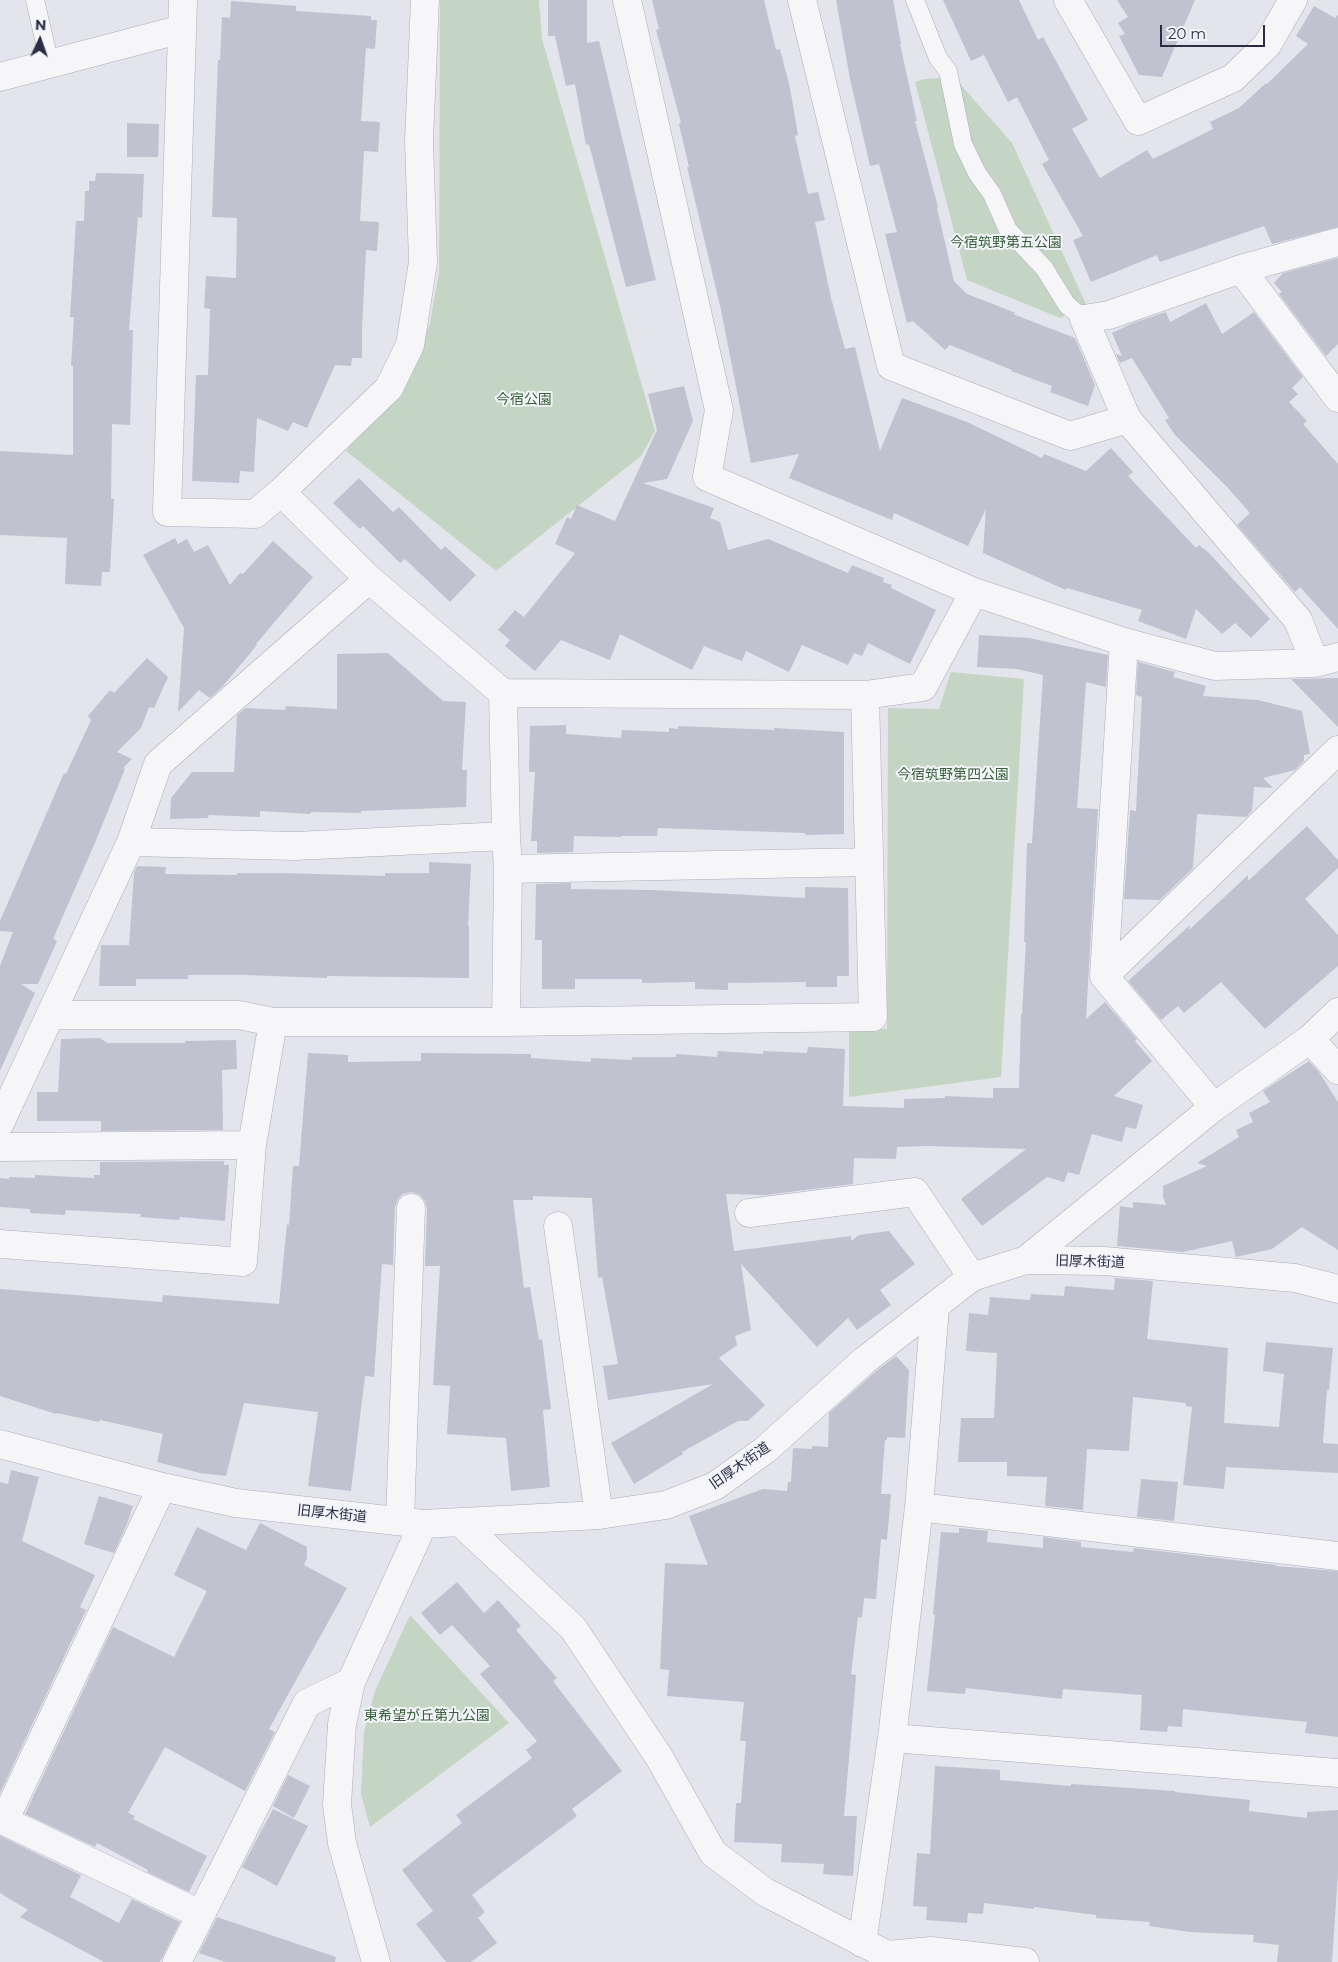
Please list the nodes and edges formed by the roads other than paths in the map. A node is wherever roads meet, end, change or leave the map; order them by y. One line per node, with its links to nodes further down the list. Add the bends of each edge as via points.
1 (35, 0): 10 (lane)
2 (183, 0): 9 (street)
3 (425, 0): 17 (street, via 419,141 424,262 410,346 389,388)
4 (628, 0): 19 (street, via 719,410 707,477)
5 (802, 0): 16 (street, via 892,366 1070,436)
6 (915, 0): 14 (lane, via 938,58 948,71 963,144 977,173 992,194 1008,230 1044,268 1067,305)
7 (1068, 0): 8 (street, via 1138,122 1233,78 1267,45)
8 (1293, 0)
9 (182, 29): 10 (street); 17 (street, via 167,512 254,514)
10 (50, 65): 11 (street)
11 (0, 77)
12 (1338, 242): 13 (street)
13 (1241, 269): 14 (street, via 1109,315); 15 (street)
14 (1084, 319): 16 (street)
15 (1338, 398)
16 (1127, 419): 21 (street, via 1298,620)
17 (281, 492): 18 (street)
18 (369, 579): 22 (street); 26 (street, via 158,764)
19 (974, 592): 20 (street); 23 (street, via 923,687)
20 (1124, 642): 21 (street, via 1216,666); 29 (street)
21 (1326, 660)
22 (503, 693): 23 (street); 25 (street)
23 (865, 695): 27 (street)
24 (1338, 750): 29 (street)
25 (506, 836): 26 (street, via 295,846); 28 (street)
26 (131, 842): 31 (street)
27 (868, 862): 28 (street); 33 (street, via 873,1017)
28 (508, 869): 33 (street)
29 (1104, 976): 36 (street)
30 (1338, 1012): 34 (street)
31 (50, 1015): 32 (street, via 239,1015); 37 (street)
32 (273, 1022): 33 (street); 38 (street)
33 (506, 1022)
34 (1310, 1039): 35 (street); 36 (street)
35 (1338, 1070)
36 (1214, 1107): 44 (street)
37 (0, 1123)
38 (252, 1145): 39 (street); 43 (street, via 243,1262)
39 (0, 1147)
40 (411, 1208): 52 (street)
41 (749, 1213): 45 (street, via 915,1192)
42 (558, 1226): 51 (street)
43 (0, 1244)
44 (1026, 1260): 45 (street, 旧厚木街道); 46 (street, 旧厚木街道, via 1104,1261 1295,1278)
45 (972, 1277): 47 (street, 旧厚木街道)
46 (1338, 1288)
47 (935, 1307): 50 (street); 51 (street, 旧厚木街道, via 865,1360 765,1450 715,1486 666,1505)
48 (0, 1444): 49 (street, 旧厚木街道)
49 (162, 1487): 52 (street, 旧厚木街道, via 236,1503); 58 (street)
50 (919, 1508): 54 (street); 56 (street)
51 (599, 1515): 53 (street, 旧厚木街道)
52 (412, 1522): 53 (street, 旧厚木街道); 55 (street)
53 (461, 1522): 60 (street, via 573,1628 659,1757 713,1853 765,1892)
54 (1338, 1556)
55 (351, 1682): 59 (street, via 307,1703); 63 (street, via 342,1724 337,1804 342,1843)
56 (892, 1738): 57 (street); 60 (street)
57 (1338, 1773)
58 (2, 1820): 59 (street)
59 (200, 1914): 62 (street)
60 (862, 1943): 61 (street)
61 (890, 1959): 64 (street, via 931,1951)
62 (177, 1962)
63 (376, 1962)
64 (1026, 1962)

